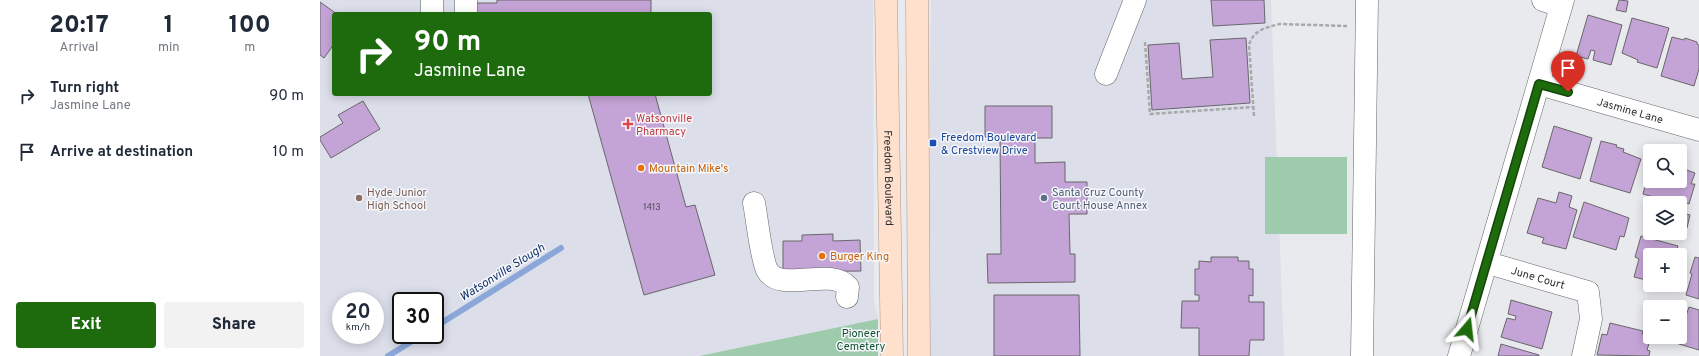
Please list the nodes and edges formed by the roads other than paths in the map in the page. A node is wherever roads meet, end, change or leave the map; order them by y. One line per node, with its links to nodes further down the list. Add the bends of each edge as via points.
1 (432, 0): 8 (street)
2 (466, 0): 9 (street)
3 (886, 0): 16 (main road, Freedom Boulevard)
4 (917, 0): 17 (main road)
5 (1135, 0): 10 (street)
6 (1367, 0): 18 (street)
7 (1556, 2): 11 (street)
8 (432, 12)
9 (466, 12)
10 (1106, 74)
11 (1539, 84): 12 (street, Jasmine Lane); 14 (street)
12 (1699, 130)
13 (754, 203): 15 (street, via 765,266 772,276 781,279 840,281 848,287)
14 (1488, 263): 19 (street); 20 (street, June Court, via 1588,292 1591,319)
15 (847, 297)
16 (892, 356)
17 (919, 356)
18 (1362, 356)
19 (1459, 356)
20 (1583, 356)

